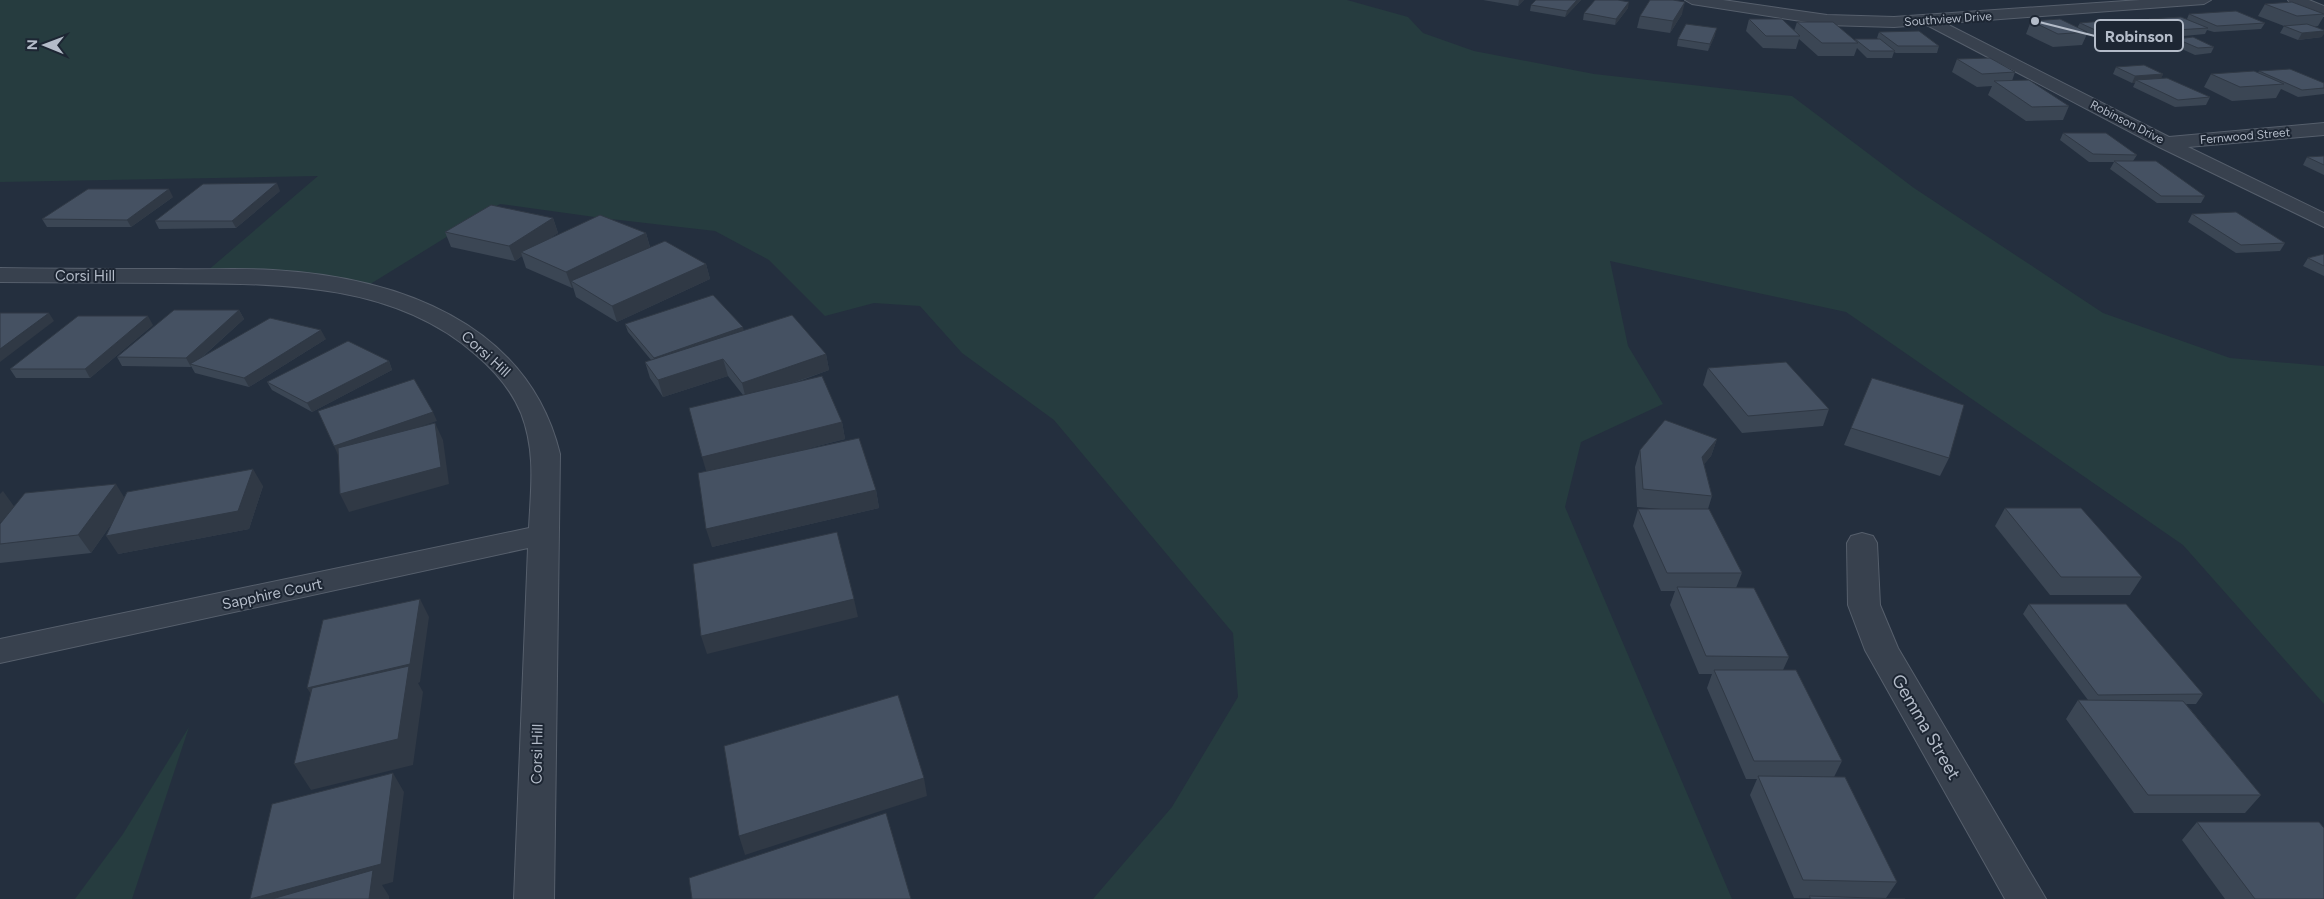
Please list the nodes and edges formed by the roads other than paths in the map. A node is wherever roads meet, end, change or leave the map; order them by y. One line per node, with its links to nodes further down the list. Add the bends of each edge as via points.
1 (1692, 0): 5 (street, Southview Drive, via 1827,20)
2 (2204, 0): 5 (street, Southview Drive)
3 (2295, 0): 4 (street)
4 (2324, 11)
5 (1931, 21): 7 (street, Robinson Drive)
6 (2324, 129): 7 (street, Fernwood Street)
7 (2166, 143): 8 (street, Robinson Drive)
8 (2324, 221)
9 (0, 275): 10 (street, Corsi Hill, via 226,276 304,280 395,299 454,326 501,364 532,408 546,454)
10 (543, 536): 12 (street, Sapphire Court); 13 (street, Corsi Hill)
11 (1862, 543): 14 (street, Gemma Street, via 1864,604 1882,650)
12 (0, 651)
13 (534, 899)
14 (2026, 899)

